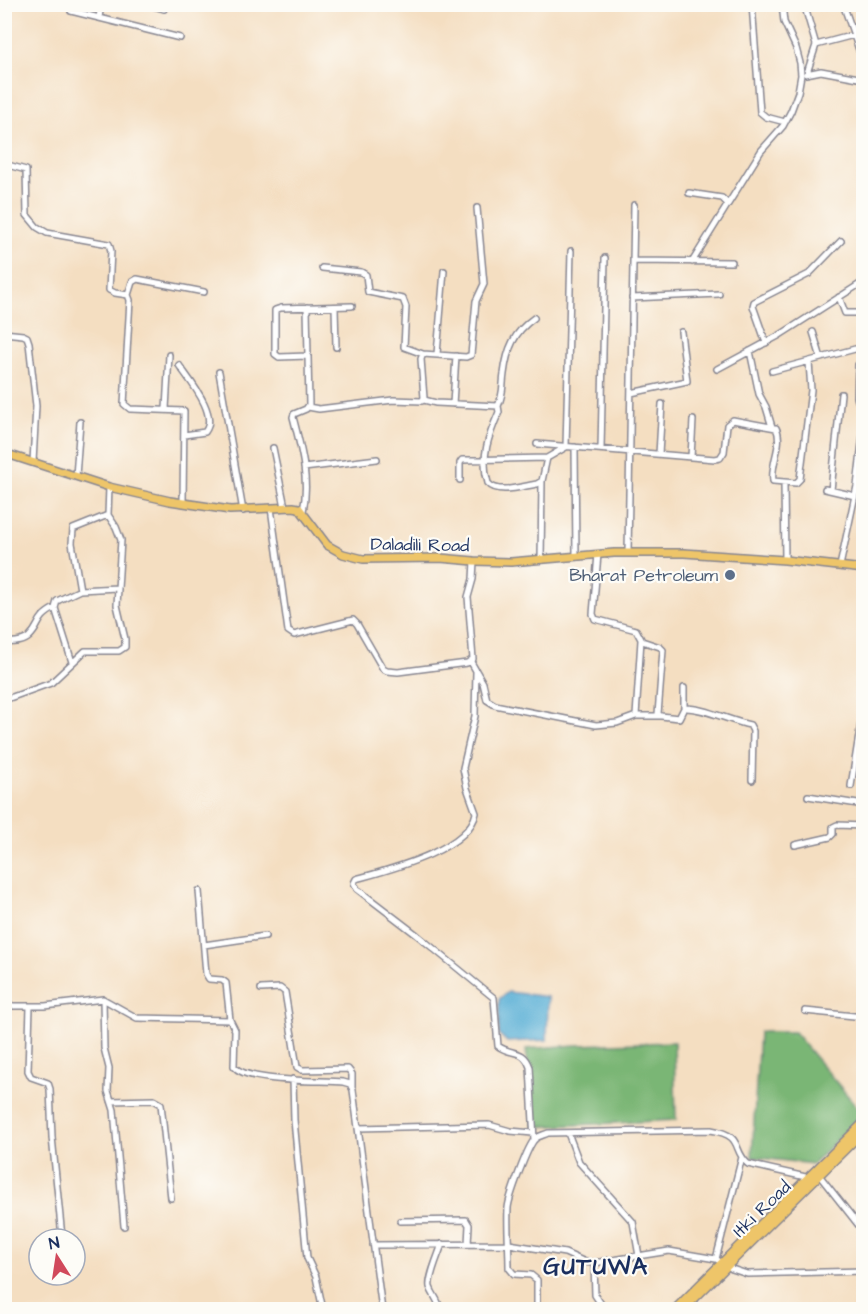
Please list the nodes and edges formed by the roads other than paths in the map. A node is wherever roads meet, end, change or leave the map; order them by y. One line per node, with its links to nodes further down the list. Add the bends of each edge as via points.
1 (102, 4): 9 (street)
2 (146, 4): 7 (street)
3 (752, 4): 16 (street, via 759,112)
4 (782, 4): 14 (street, via 786,27)
5 (804, 4): 12 (street)
6 (843, 4): 10 (street)
7 (164, 9)
8 (71, 11): 9 (street)
9 (99, 18): 11 (street)
10 (854, 35): 12 (street); 13 (street)
11 (180, 38)
12 (816, 45): 14 (street)
13 (864, 64)
14 (804, 74): 15 (street, via 821,71); 16 (street)
15 (864, 79)
16 (785, 123): 19 (street, via 761,151)
17 (4, 164): 33 (street, via 26,170 26,211 42,231 110,244 110,290)
18 (689, 193): 19 (street, via 720,197)
19 (728, 204): 26 (street)
20 (634, 206): 25 (street)
21 (477, 208): 52 (street, via 483,287 476,301 471,355)
22 (842, 241): 44 (street, via 809,273 754,302)
23 (571, 251): 75 (street)
24 (605, 258): 78 (street)
25 (633, 261): 26 (street); 35 (street)
26 (692, 261): 27 (street)
27 (732, 262)
28 (322, 268): 48 (street, via 361,272 366,275 368,292 403,299 404,347)
29 (444, 271): 49 (street)
30 (863, 282): 34 (street)
31 (204, 292): 33 (street, via 137,279)
32 (719, 294): 35 (street)
33 (128, 295): 68 (street, via 124,404 130,408)
34 (839, 297): 39 (street, via 845,313); 44 (street)
35 (633, 298): 60 (street)
36 (352, 306): 38 (street)
37 (307, 307): 38 (street); 51 (street); 51 (street, via 275,310 274,351 276,356)
38 (335, 307): 45 (street)
39 (864, 313)
40 (534, 318): 66 (street, via 513,338 504,395)
41 (681, 332): 60 (street, via 687,381)
42 (813, 332): 53 (street)
43 (4, 333): 86 (street, via 22,335 29,343 36,406)
44 (766, 343): 47 (street)
45 (336, 347)
46 (855, 350): 53 (street)
47 (750, 351): 57 (street); 71 (street, via 759,394)
48 (423, 354): 49 (street); 62 (street)
49 (437, 354): 52 (street)
50 (169, 355): 68 (street)
51 (308, 356): 67 (street)
52 (456, 356): 63 (street)
53 (821, 358): 54 (street)
54 (809, 362): 58 (street); 91 (street, via 811,390 800,479)
55 (179, 365): 73 (street, via 203,399 208,421 205,432)
56 (858, 365): 65 (street, via 857,397)
57 (717, 369)
58 (772, 371)
59 (219, 372): 97 (street)
60 (631, 393): 79 (street)
61 (841, 394): 93 (street, via 828,490)
62 (424, 400): 63 (street); 67 (street)
63 (453, 404): 66 (street)
64 (662, 404): 81 (street)
65 (864, 405)
66 (498, 406): 85 (street)
67 (308, 407): 87 (street, via 293,417)
68 (166, 409): 73 (street, via 184,411)
69 (693, 420): 82 (street)
70 (80, 422): 88 (street)
71 (772, 426): 82 (street, via 733,420 727,425 720,458); 91 (street, via 779,436 772,477)
72 (864, 426): 93 (street)
73 (184, 435): 94 (street)
74 (537, 444): 75 (street)
75 (566, 447): 76 (street); 83 (street)
76 (575, 447): 78 (street); 102 (street)
77 (273, 448): 95 (street)
78 (602, 449): 79 (street)
79 (630, 451): 81 (street); 100 (street)
80 (4, 453): 86 (main road)
81 (659, 454): 82 (street)
82 (692, 457)
83 (547, 458): 85 (street); 90 (street)
84 (377, 459): 87 (street)
85 (485, 459): 89 (street, via 461,461); 90 (street, via 487,478 495,488)
86 (33, 462): 88 (main road)
87 (304, 468): 98 (street)
88 (76, 476): 92 (main road)
89 (460, 480)
90 (542, 481): 103 (street)
91 (784, 483): 104 (street)
92 (110, 487): 94 (main road); 99 (street)
93 (855, 496): 106 (street)
94 (183, 502): 97 (main road)
95 (285, 507): 96 (main road); 98 (main road)
96 (271, 508): 97 (main road); 114 (street, via 290,633 353,620 383,669 392,673)
97 (243, 511)
98 (303, 511): 105 (main road, Daladili Road, via 327,545 352,557)
99 (108, 515): 108 (street, via 121,540); 109 (street, via 73,529)
100 (628, 553): 101 (main road, Daladili Road); 104 (main road, Daladili Road, via 684,552)
101 (598, 554): 102 (main road, Daladili Road); 111 (street, via 593,616 636,630)
102 (576, 556): 103 (main road, Daladili Road)
103 (541, 560): 105 (main road, Daladili Road)
104 (785, 560): 106 (main road, Daladili Road)
105 (474, 561): 114 (street, via 468,597 474,656)
106 (840, 566): 107 (main road, Daladili Road)
107 (864, 569)
108 (117, 588): 109 (street); 113 (street, via 125,647 119,651 91,649)
109 (80, 590): 110 (street, via 61,598)
110 (55, 608): 112 (street, via 43,614 29,637); 113 (street)
111 (641, 640): 120 (street); 121 (street, via 663,650 657,712)
112 (4, 643)
113 (72, 662): 117 (street, via 51,683)
114 (471, 662): 115 (street)
115 (476, 671): 120 (street, via 487,700 495,705 596,725); 146 (street, via 475,716 463,768 476,813 473,822 440,850 356,879 354,883 492,996 498,1046 521,1054 530,1067)
116 (684, 688): 119 (street)
117 (4, 700)
118 (864, 704): 122 (street)
119 (684, 708): 121 (street, via 679,718); 123 (street, via 752,727)
120 (636, 716): 121 (street)
121 (661, 716)
122 (862, 722): 124 (street)
123 (752, 780)
124 (851, 786)
125 (808, 796): 126 (street)
126 (864, 805)
127 (864, 826): 128 (street, via 837,825 830,837)
128 (795, 845)
129 (200, 891): 131 (street)
130 (265, 936): 131 (street)
131 (204, 945): 138 (street, via 207,977 226,983)
132 (261, 989): 140 (street, via 280,988 285,992 297,1067 348,1069)
133 (103, 999): 135 (street); 138 (street, via 137,1018); 141 (street)
134 (4, 1006): 135 (street)
135 (30, 1006): 152 (street, via 28,1071 51,1089)
136 (805, 1011): 137 (street)
137 (864, 1017)
138 (230, 1020): 139 (street, via 235,1030 236,1070 253,1077)
139 (293, 1079): 140 (street, via 343,1082); 162 (street, via 307,1258 316,1277)
140 (352, 1087): 143 (street)
141 (111, 1101): 149 (street, via 154,1100 161,1104); 151 (street)
142 (864, 1122): 148 (main road)
143 (358, 1128): 146 (street, via 489,1125); 157 (street)
144 (864, 1131): 148 (main road, Itki Road)
145 (568, 1133): 146 (street); 147 (street, via 720,1131 733,1138); 158 (street, via 579,1162 633,1222)
146 (534, 1136): 156 (street, via 510,1197)
147 (742, 1157): 148 (street, via 751,1165); 159 (street)
148 (814, 1177): 153 (street); 159 (main road, Itki Road)
149 (171, 1197)
150 (400, 1221): 155 (street, via 466,1220)
151 (124, 1226)
152 (61, 1227)
153 (864, 1232)
154 (442, 1244): 155 (street); 157 (street); 164 (street, via 430,1282)
155 (468, 1244): 156 (street)
156 (509, 1244): 160 (street, via 565,1253); 165 (street, via 510,1272 531,1275 537,1280)
157 (373, 1245): 163 (street)
158 (639, 1256): 159 (street, via 669,1251); 160 (street)
159 (721, 1262): 161 (street, via 747,1274); 167 (main road); 168 (main road, Itki Road)
160 (594, 1263): 166 (street, via 595,1295)
161 (864, 1271)
162 (323, 1310)
163 (382, 1310)
164 (440, 1310)
165 (537, 1310)
166 (605, 1310)
167 (674, 1310)
168 (683, 1310)

